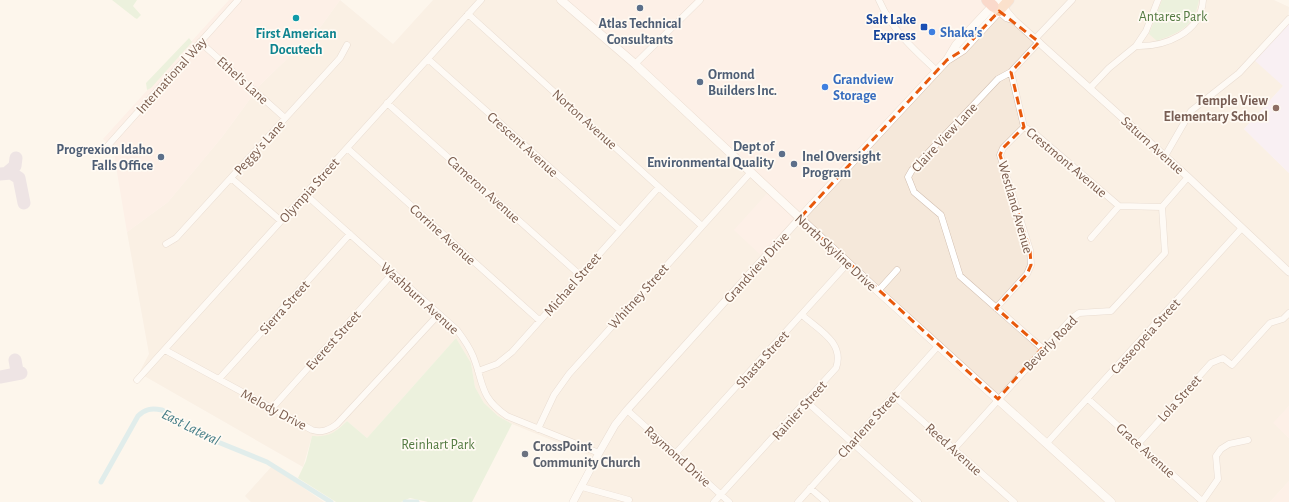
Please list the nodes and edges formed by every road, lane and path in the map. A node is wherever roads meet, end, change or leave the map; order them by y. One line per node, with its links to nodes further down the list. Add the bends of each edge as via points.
1 (238, 0): 13 (street, International Way)
2 (480, 0): 10 (street, Olympia Street)
3 (562, 0): 17 (main road, North Skyline Drive)
4 (700, 0): 17 (street)
5 (879, 0): 18 (street, via 894,29)
6 (1072, 0): 12 (street, Claire View Lane)
7 (1158, 0): 15 (street, via 1146,31)
8 (1203, 0): 15 (street, via 1198,20 1187,31 1168,42)
9 (998, 3): 12 (street, Saturn Avenue, via 1007,18 1014,20); 18 (main road, Grandview Drive, via 956,44)
10 (468, 14): 16 (street, Olympia Street); 30 (street, Norton Avenue)
11 (1289, 19): 26 (street, via 1239,73 1191,111)
12 (1037, 41): 19 (street, Claire View Lane); 20 (street, Saturn Avenue)
13 (200, 42): 22 (street, Ethel's Lane); 25 (street, International Way)
14 (347, 45): 22 (street, Peggy's Lane, via 340,58)
15 (1136, 46): 20 (street)
16 (428, 59): 21 (street, Olympia Street); 37 (street, Crescent Avenue)
17 (635, 64): 27 (main road, North Skyline Drive)
18 (937, 71): 34 (main road, Grandview Drive)
19 (1012, 72): 23 (street, Crestmont Avenue); 48 (street, Claire View Lane, via 998,79 908,177 914,192 941,215 960,276)
20 (1090, 88): 26 (street, Saturn Avenue)
21 (387, 103): 24 (street, Olympia Street); 46 (street, Cameron Avenue)
22 (285, 118): 29 (street, Peggy's Lane)
23 (1024, 127): 32 (street, Crestmont Avenue, via 1034,132); 48 (street, Westland Avenue, via 1003,148 1000,155 1030,250 1031,264 1027,274)
24 (347, 148): 31 (street, Olympia Street); 52 (street, Corrine Avenue)
25 (103, 151)
26 (1165, 156): 28 (street, Saturn Avenue)
27 (751, 172): 34 (main road, North Skyline Drive); 36 (street, Whitney Street)
28 (1188, 177): 33 (street); 38 (street, Saturn Avenue)
29 (231, 178): 35 (street); 41 (street, Peggy's Lane, via 176,238)
30 (659, 187): 36 (street, Norton Avenue); 37 (street, Michael Street)
31 (305, 194): 35 (street, Olympia Street); 39 (street, Washburn Avenue)
32 (1119, 206): 33 (street, Crestmont Avenue); 40 (street)
33 (1162, 207): 54 (street, Beverly Road, via 1165,253 1111,311 1079,313)
34 (800, 218): 42 (main road, North Skyline Drive); 64 (street, Grandview Drive)
35 (281, 221): 55 (street, Olympia Street)
36 (702, 226): 65 (street, Whitney Street, via 569,374 554,396)
37 (619, 229): 46 (street, Michael Street)
38 (1241, 229): 44 (street, Saturn Avenue); 61 (street, Casseopeia Street)
39 (350, 234): 45 (street, Washburn Avenue); 57 (street, Sierra Street)
40 (1091, 238)
41 (166, 244)
42 (848, 263): 47 (main road, North Skyline Drive); 51 (street, Shasta Street)
43 (897, 270): 47 (street)
44 (1289, 272)
45 (393, 273): 50 (street, Washburn Avenue); 63 (street, Everest Street)
46 (580, 275): 52 (street, Michael Street)
47 (878, 291): 53 (main road, North Skyline Drive)
48 (996, 308): 54 (street, Claire View Lane)
49 (1289, 313): 68 (street, Lola Street, via 1283,319 1270,323 1232,366 1223,358 1211,363)
50 (439, 314): 56 (street, Washburn Avenue, via 464,339); 63 (street, Melody Drive, via 357,404 331,428 322,431 312,430)
51 (802, 315): 62 (street, Rainier Street, via 834,343 840,358 836,368); 72 (street, Shasta Street)
52 (539, 320): 56 (street, Michael Street, via 506,357 497,364)
53 (939, 345): 59 (street, Charlene Street); 60 (main road, North Skyline Drive)
54 (1042, 348): 60 (street, Beverly Road)
55 (165, 350): 57 (street, Melody Drive); 58 (street, Olympia Street)
56 (478, 371): 65 (street, Washburn Avenue, via 482,388 494,405 507,416)
57 (219, 379): 63 (street, Melody Drive)
58 (136, 380)
59 (894, 396): 67 (street, Charlene Street); 70 (street, Reed Avenue)
60 (998, 399): 69 (main road, North Skyline Drive); 70 (street, Beverly Road)
61 (1088, 399): 68 (street, Grace Avenue); 69 (street, Casseopeia Street)
62 (806, 402): 67 (street); 75 (street, Rainier Street)
63 (273, 408)
64 (627, 410): 71 (street, Grandview Drive); 72 (street, Raymond Drive)
65 (538, 429): 71 (street, Washburn Avenue)
66 (1248, 440): 85 (street, via 1229,444 1221,449 1216,456 1218,479)
67 (852, 443): 74 (street, Charlene Street); 82 (street)
68 (1139, 443): 85 (street, Grace Avenue)
69 (1047, 444): 84 (main road, North Skyline Drive)
70 (954, 449): 83 (street, Reed Avenue)
71 (599, 453): 73 (street, Grandview Drive)
72 (676, 453): 75 (street, Raymond Drive)
73 (582, 487): 76 (street); 77 (street, Grandview Drive)
74 (810, 488): 80 (street, Charlene Street); 81 (street)
75 (720, 495): 78 (street, Rainier Street); 79 (street, Raymond Drive)
76 (630, 500)
77 (573, 502)
78 (714, 502)
79 (729, 502)
80 (798, 502)
81 (826, 502)
82 (918, 502)
83 (1014, 502)
84 (1111, 502)
85 (1202, 502)

